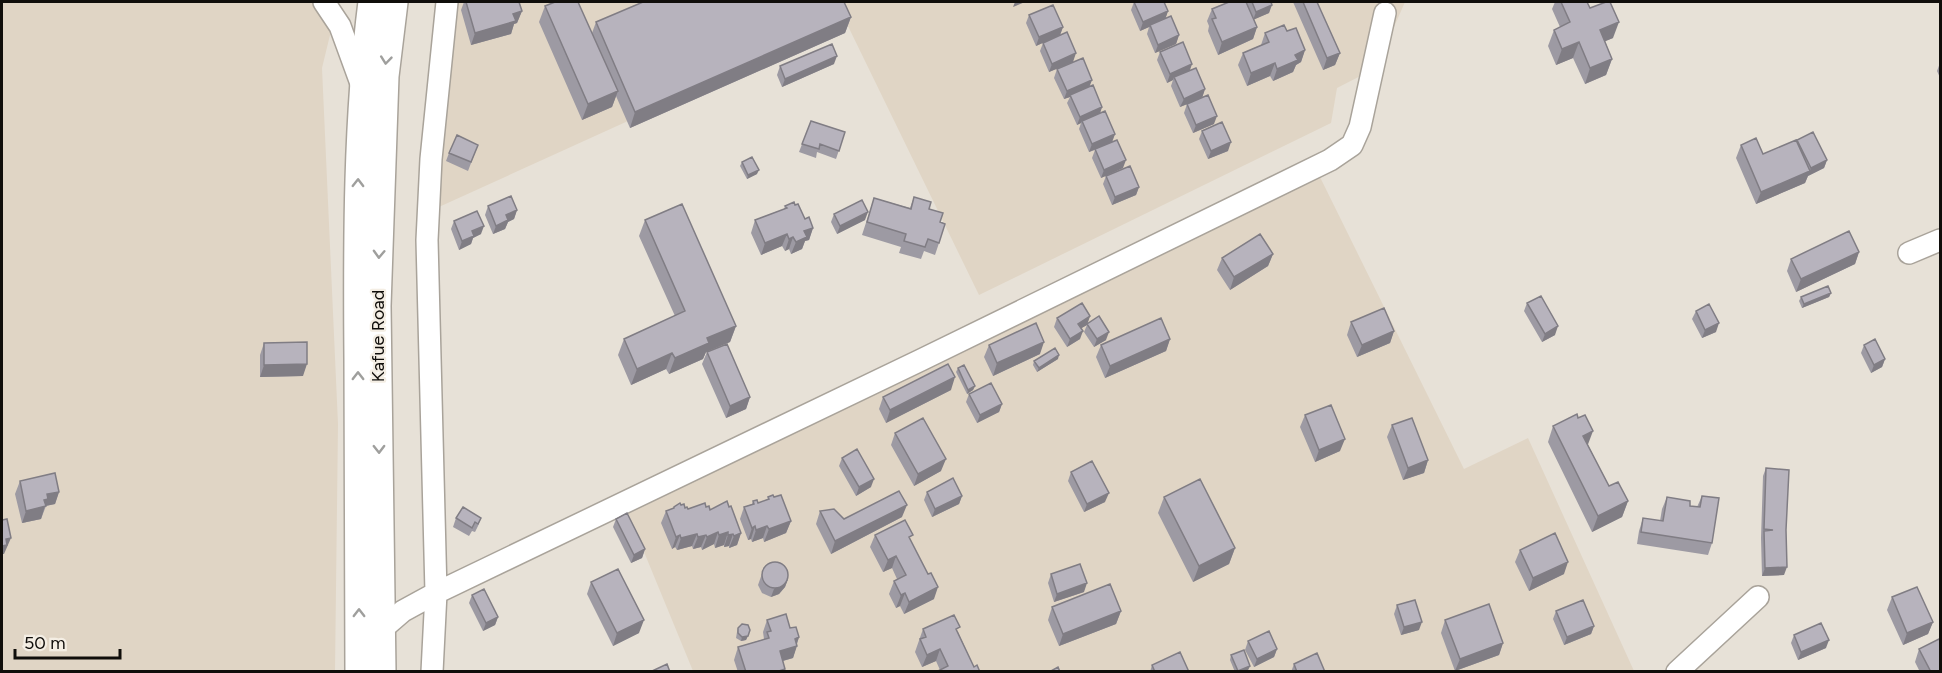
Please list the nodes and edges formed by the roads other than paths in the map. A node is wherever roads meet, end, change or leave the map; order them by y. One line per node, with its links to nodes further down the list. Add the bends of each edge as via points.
1 (324, 2): 6 (street, via 340,26)
2 (372, 2): 6 (main road, Kafue Road)
3 (394, 2): 11 (main road, Kafue Road, one-way to 11, via 385,76 377,306)
4 (447, 2): 9 (street, via 427,240)
5 (1385, 13): 9 (street, via 1360,128 1352,145 1330,160)
6 (363, 90): 12 (main road, Kafue Road, one-way to 6, via 357,305)
7 (1941, 240): 8 (street)
8 (1909, 253)
9 (436, 593): 11 (street, via 403,611); 14 (street)
10 (1758, 597): 15 (street)
11 (381, 630): 13 (main road, Kafue Road)
12 (359, 672)
13 (382, 672)
14 (432, 672)
15 (1677, 672)

